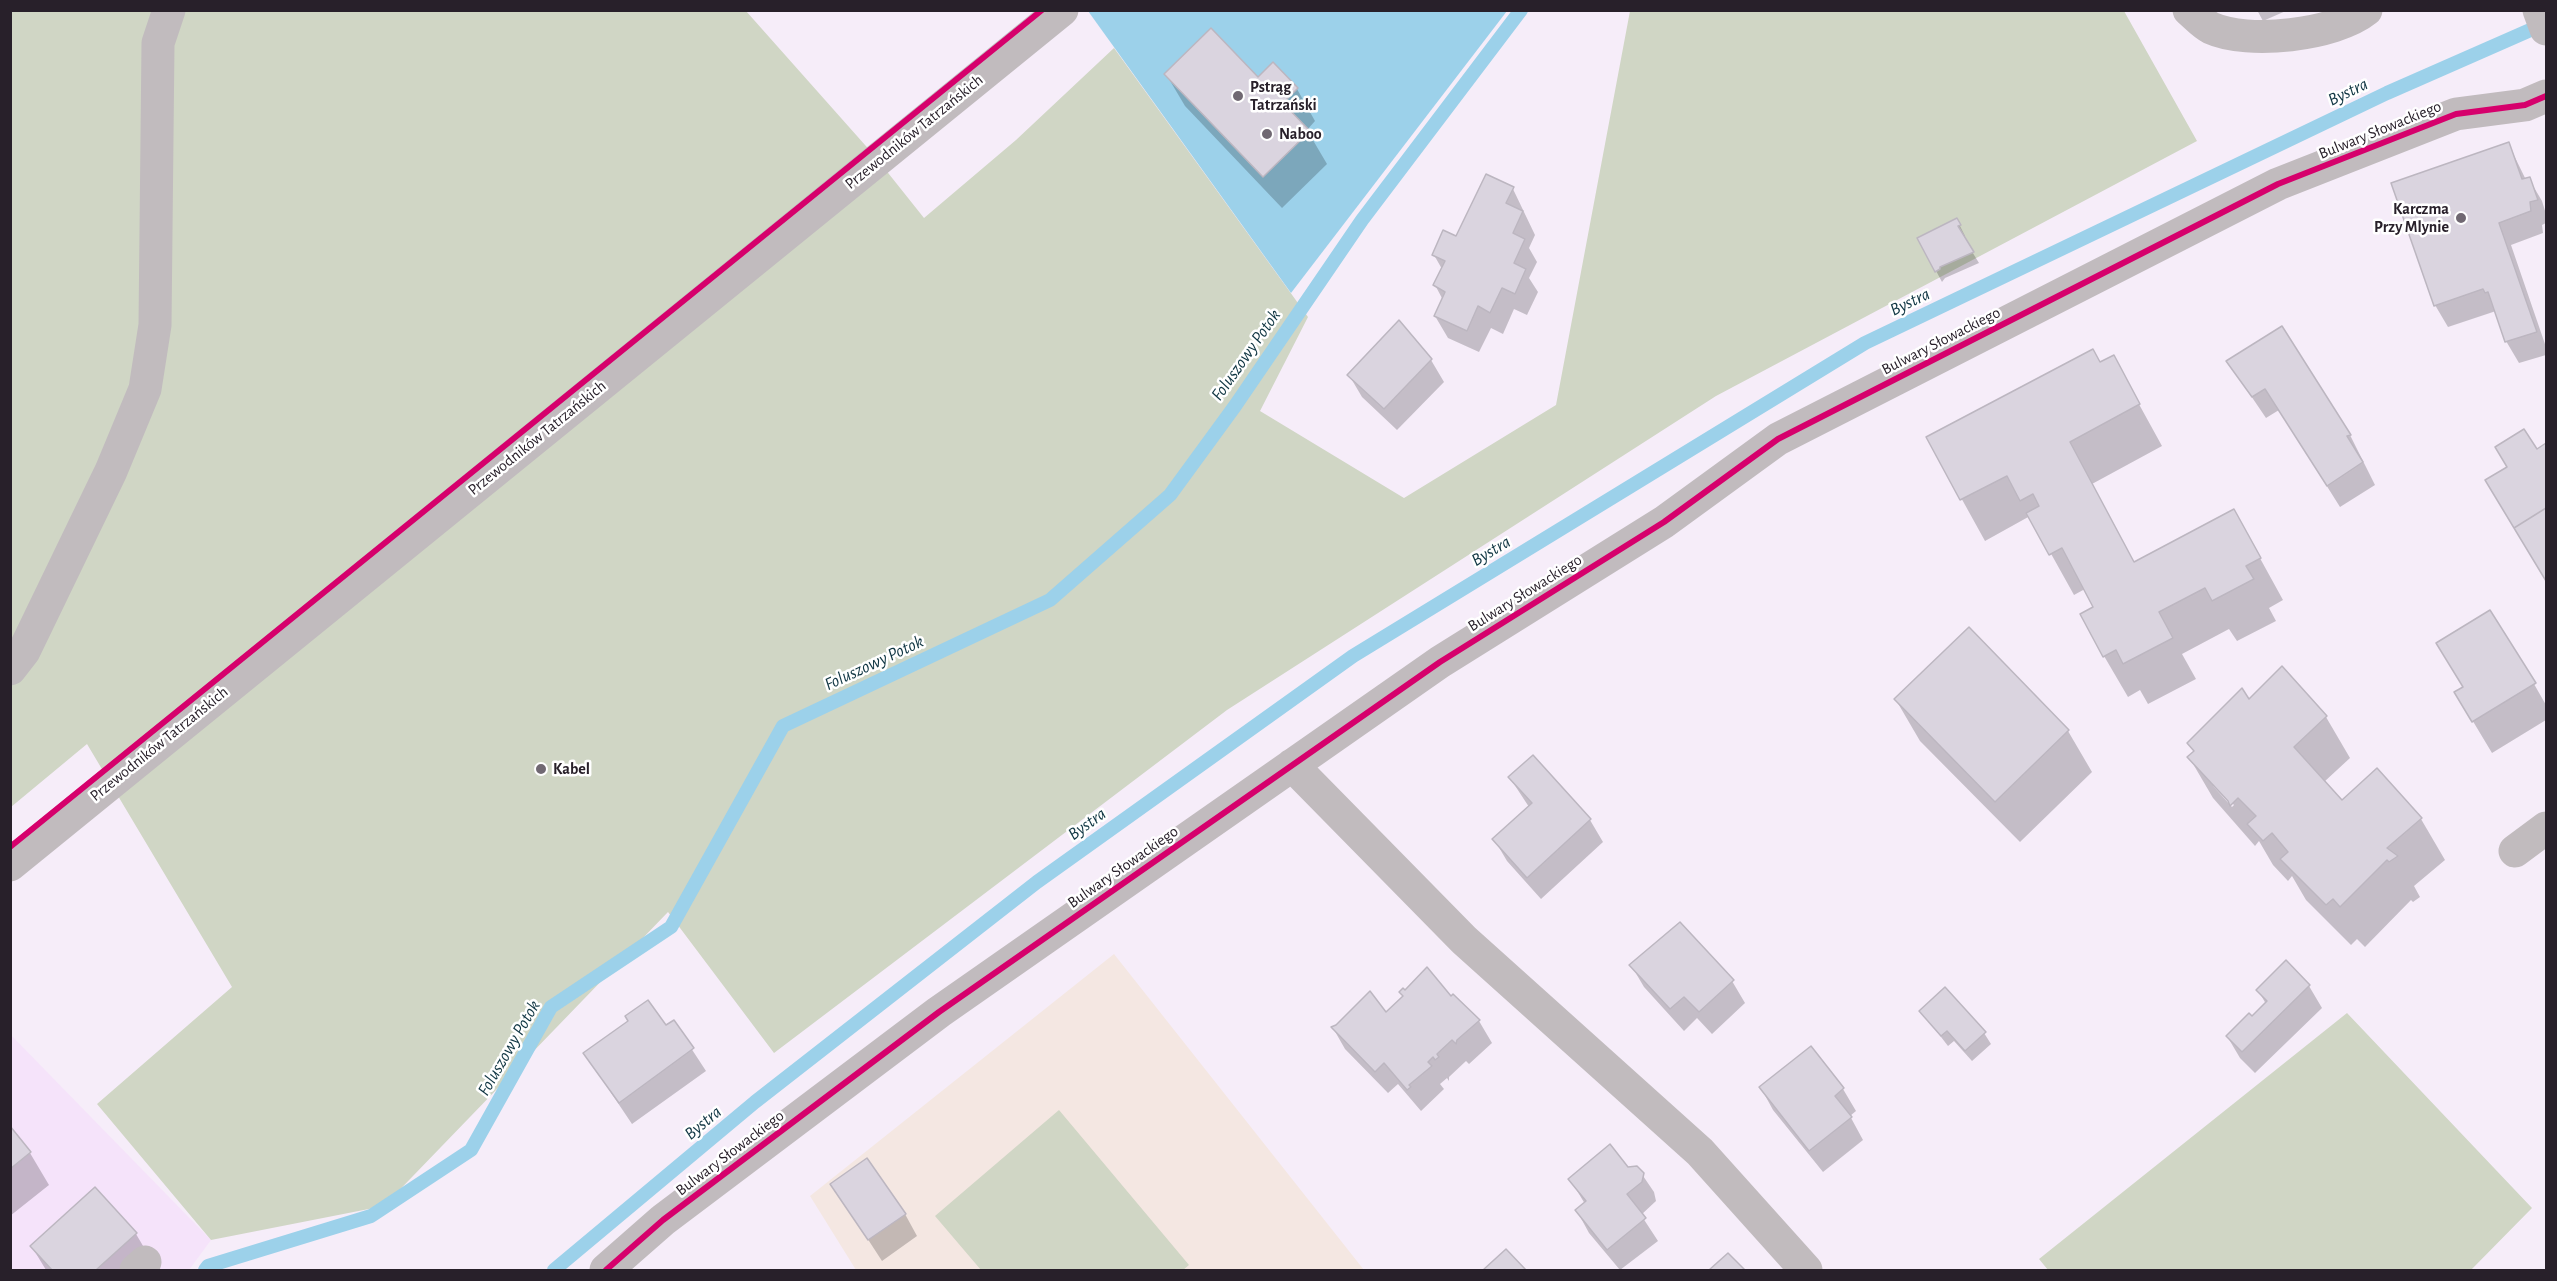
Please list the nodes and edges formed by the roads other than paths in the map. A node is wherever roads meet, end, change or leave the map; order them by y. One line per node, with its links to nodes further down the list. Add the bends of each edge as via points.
1 (169, 10): 8 (street, via 158,43 155,326 145,390 111,471 24,651)
2 (1062, 10): 12 (street, Przewodników Tatrzańskich)
3 (2189, 10): 4 (street, via 2211,28 2271,36 2310,32 2354,20)
4 (2366, 10)
5 (2539, 10): 6 (street)
6 (2547, 29)
7 (2547, 96): 9 (street, Bulwary Słowackiego, via 2525,105 2456,114 2278,184 1778,439 1664,522 1440,662)
8 (10, 669)
9 (1292, 765): 13 (street, Bulwary Słowackiego, via 939,1012 663,1220); 14 (street, via 1464,940 1700,1152)
10 (2547, 828): 11 (street)
11 (2515, 851)
12 (10, 865)
13 (606, 1270)
14 (1806, 1270)

